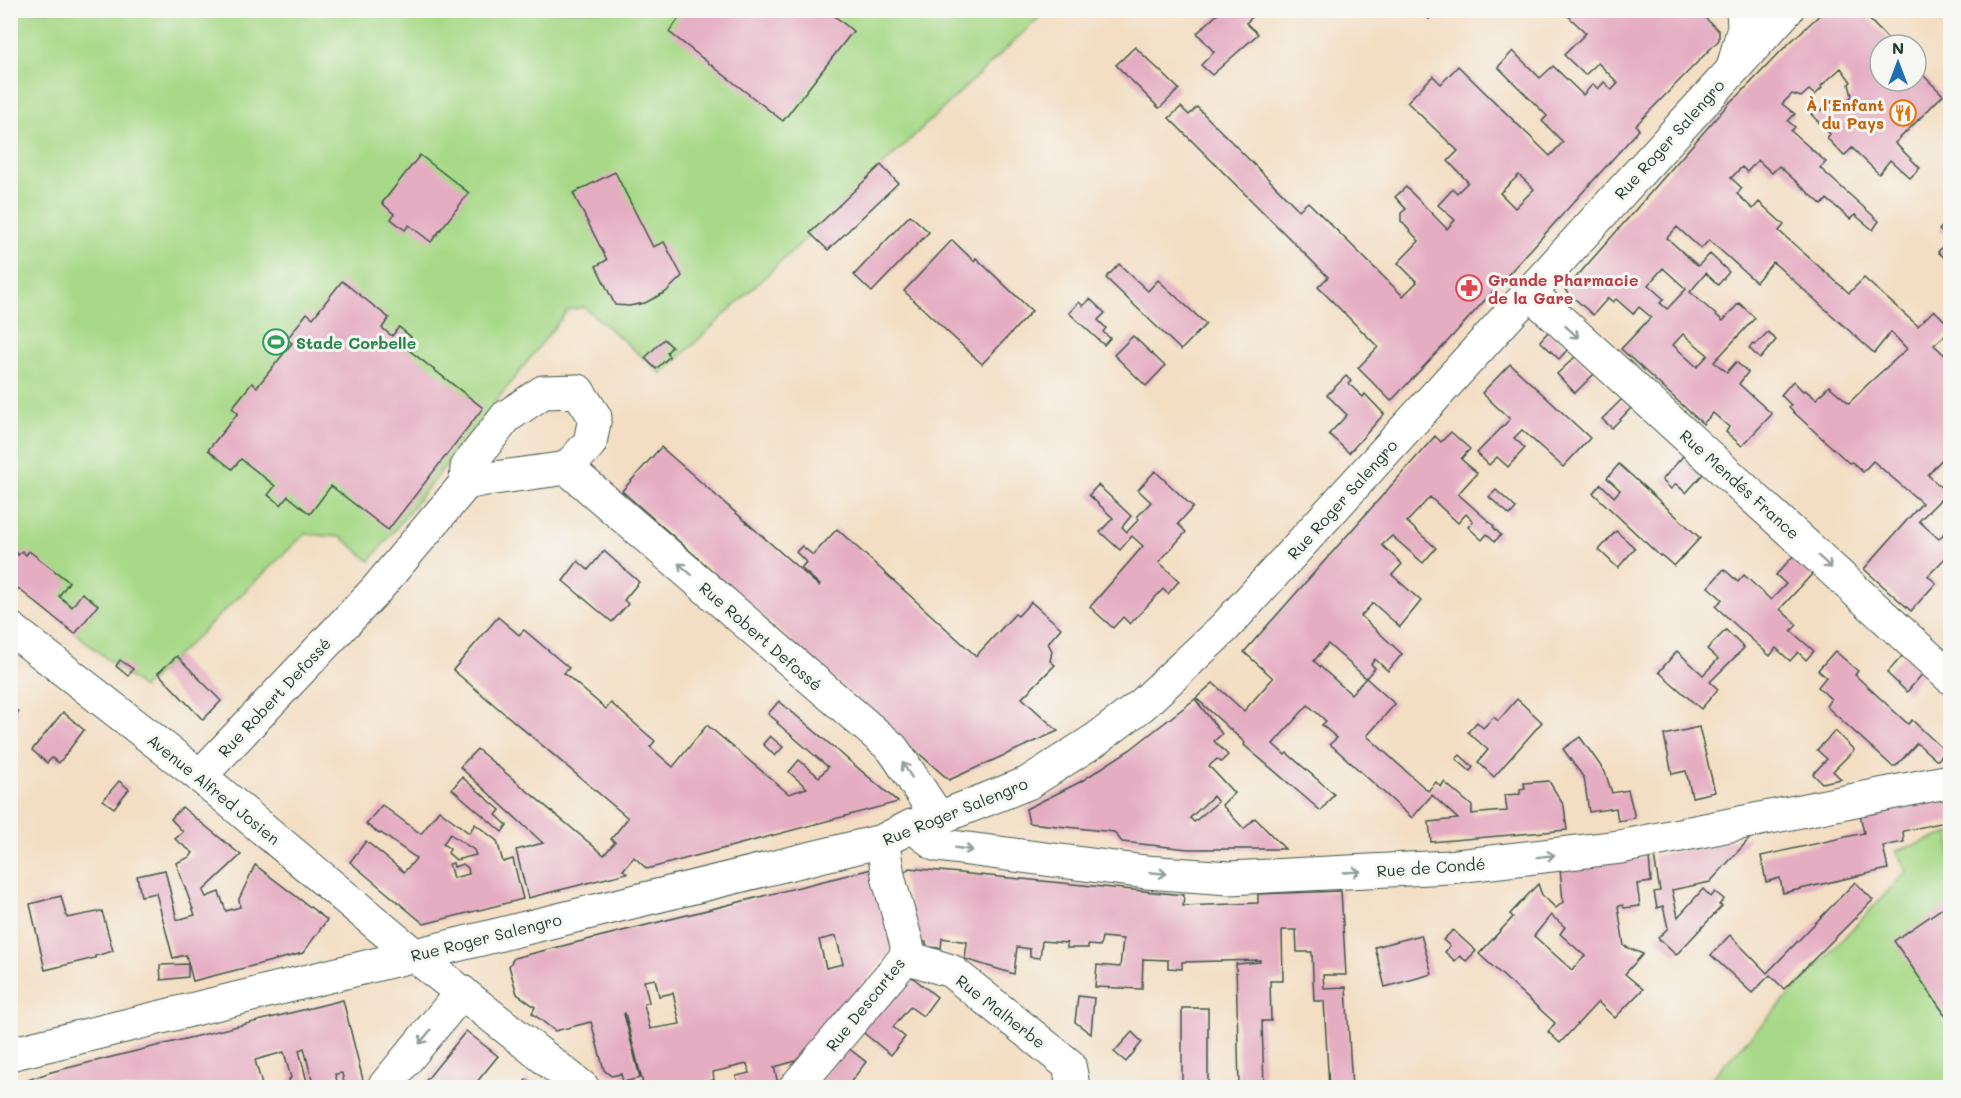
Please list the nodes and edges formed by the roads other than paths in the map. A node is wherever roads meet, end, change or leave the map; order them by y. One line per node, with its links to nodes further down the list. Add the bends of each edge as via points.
1 (1743, 10): 4 (street, Rue Roger Salengro, via 1744,27)
2 (1758, 10): 3 (street)
3 (1785, 10): 4 (street, Rue Roger Salengro)
4 (1732, 70): 5 (street, Rue Roger Salengro)
5 (1529, 292): 9 (street, Rue Mendés France, one-way to 9); 12 (street, Rue Roger Salengro, via 1224,627 1142,705 1028,783)
6 (567, 468): 7 (street); 7 (street, Rue Robert Defossé, via 590,443 595,417 578,391 543,392 506,417 467,467); 12 (street, Rue Robert Defossé, one-way to 6, via 892,748)
7 (466, 483): 10 (street, Rue Robert Defossé, via 375,590)
8 (10, 628): 10 (street, Avenue Alfred Josien)
9 (1950, 677)
10 (200, 776): 14 (street, Avenue Alfred Josien)
11 (1950, 781): 12 (street, Rue de Condé, one-way to 11, via 936,845 1229,879 1449,867 1620,847)
12 (926, 822): 13 (street, Rue Roger Salengro)
13 (882, 841): 14 (street, Rue Roger Salengro); 15 (street, Rue Descartes, via 907,945)
14 (414, 954): 16 (street, Avenue Alfred Josien); 17 (street, Rue Roger Salengro)
15 (906, 957): 20 (street, Rue Descartes); 21 (street, Rue Malherbe, via 951,971 1070,1065)
16 (462, 992): 18 (street, one-way to 18); 19 (street, Avenue Alfred Josien)
17 (10, 1054)
18 (383, 1088)
19 (583, 1088)
20 (795, 1088)
21 (1070, 1088)

